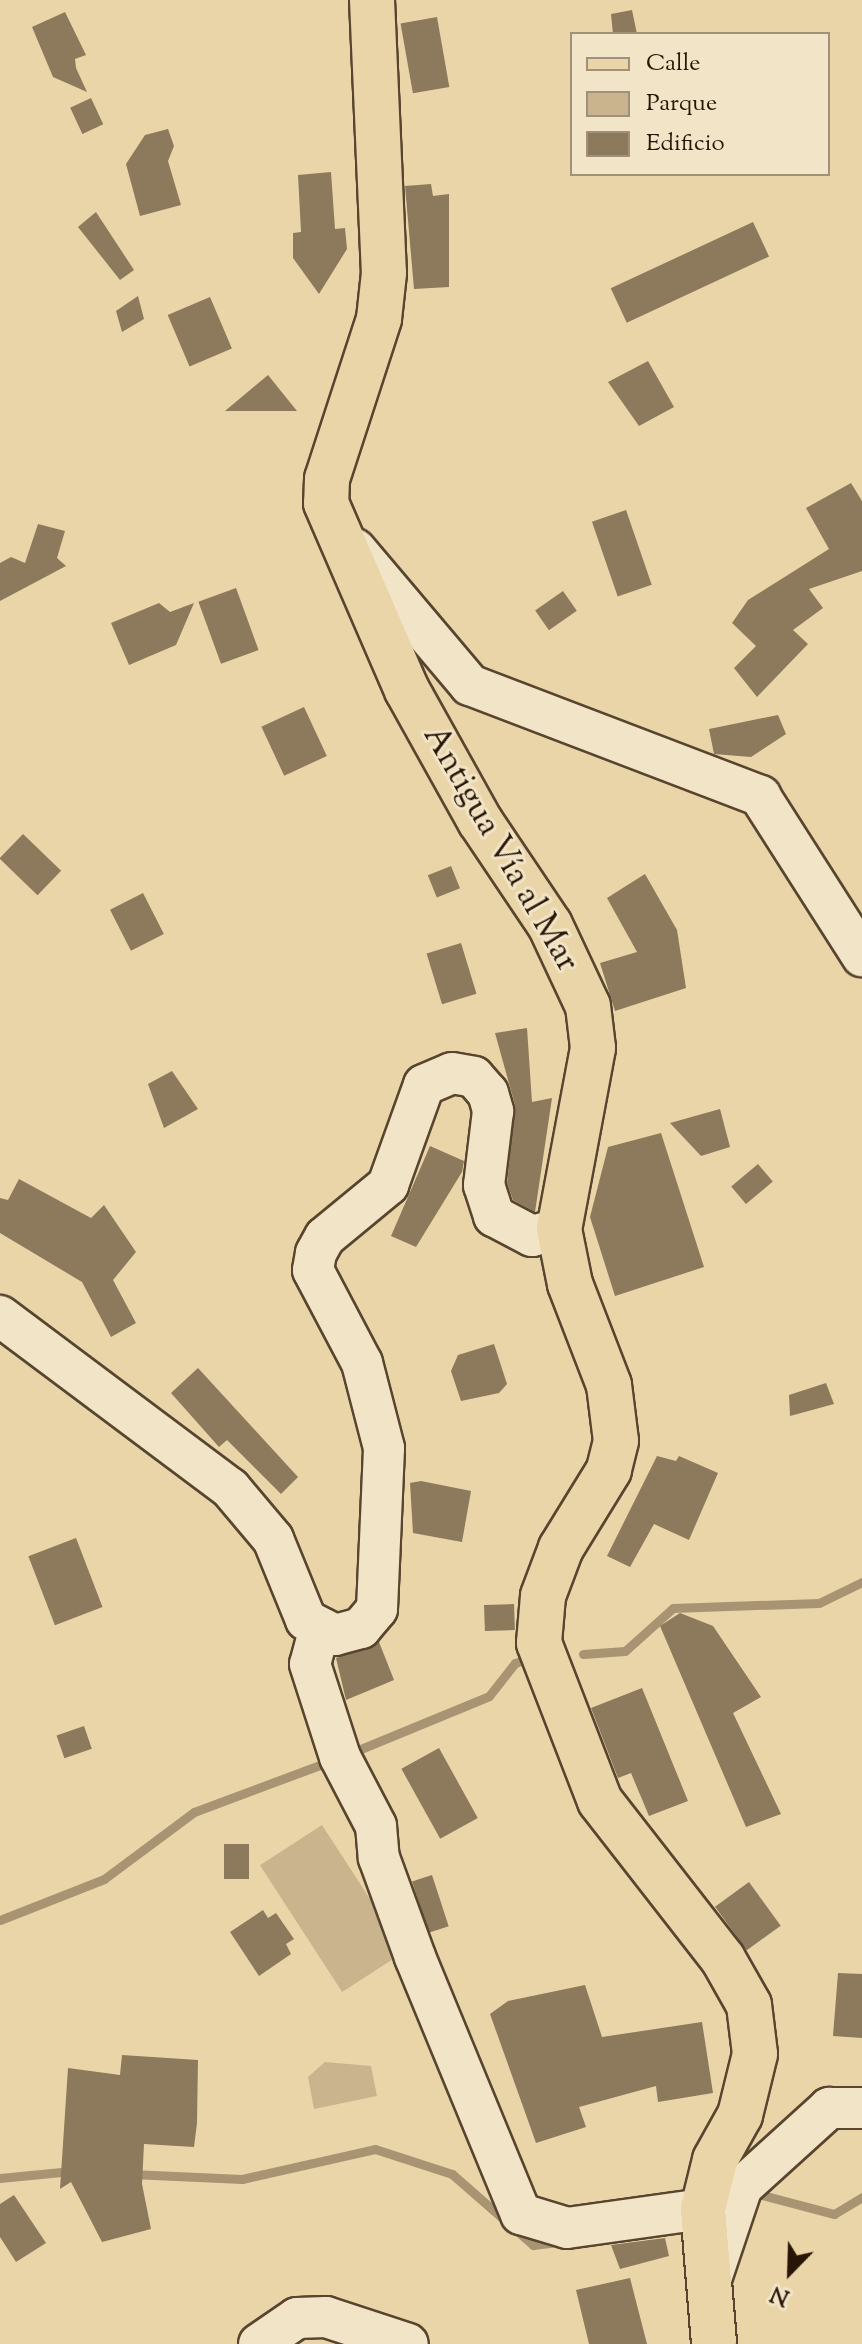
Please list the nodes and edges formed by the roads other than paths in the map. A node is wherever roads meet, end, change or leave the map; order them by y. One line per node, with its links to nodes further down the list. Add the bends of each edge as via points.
1 (372, 0): 2 (main road, Antigua Vía al Mar, via 384,273 366,372 327,479)
2 (330, 517): 3 (street, via 470,685 760,796); 4 (main road, Antigua Vía al Mar, via 407,690 480,821 550,925 588,1006 593,1048)
3 (862, 956)
4 (559, 1229): 6 (street, via 532,1236 494,1216 484,1185 493,1111 484,1085 452,1073 424,1085 388,1185 316,1253 313,1270 362,1363 384,1448 377,1609 361,1628); 8 (main road, Antigua Vía al Mar, via 570,1284 609,1385 616,1441 609,1470 561,1548 543,1596 539,1643 600,1801 723,1959 749,2005 755,2054 740,2115 715,2160)
5 (0, 1316): 6 (street, via 254,1511 289,1570 306,1620)
6 (319, 1631): 8 (street, via 310,1664 340,1757 376,1826 379,1858 415,1957 521,2214 567,2228)
7 (862, 2108): 9 (street, via 829,2108 742,2187)
8 (703, 2209): 9 (main road, Antigua Vía al Mar)
9 (710, 2282): 12 (main road, Antigua Vía al Mar)
10 (259, 2344): 11 (street, via 297,2318 326,2317)
11 (408, 2344)
12 (714, 2344)

